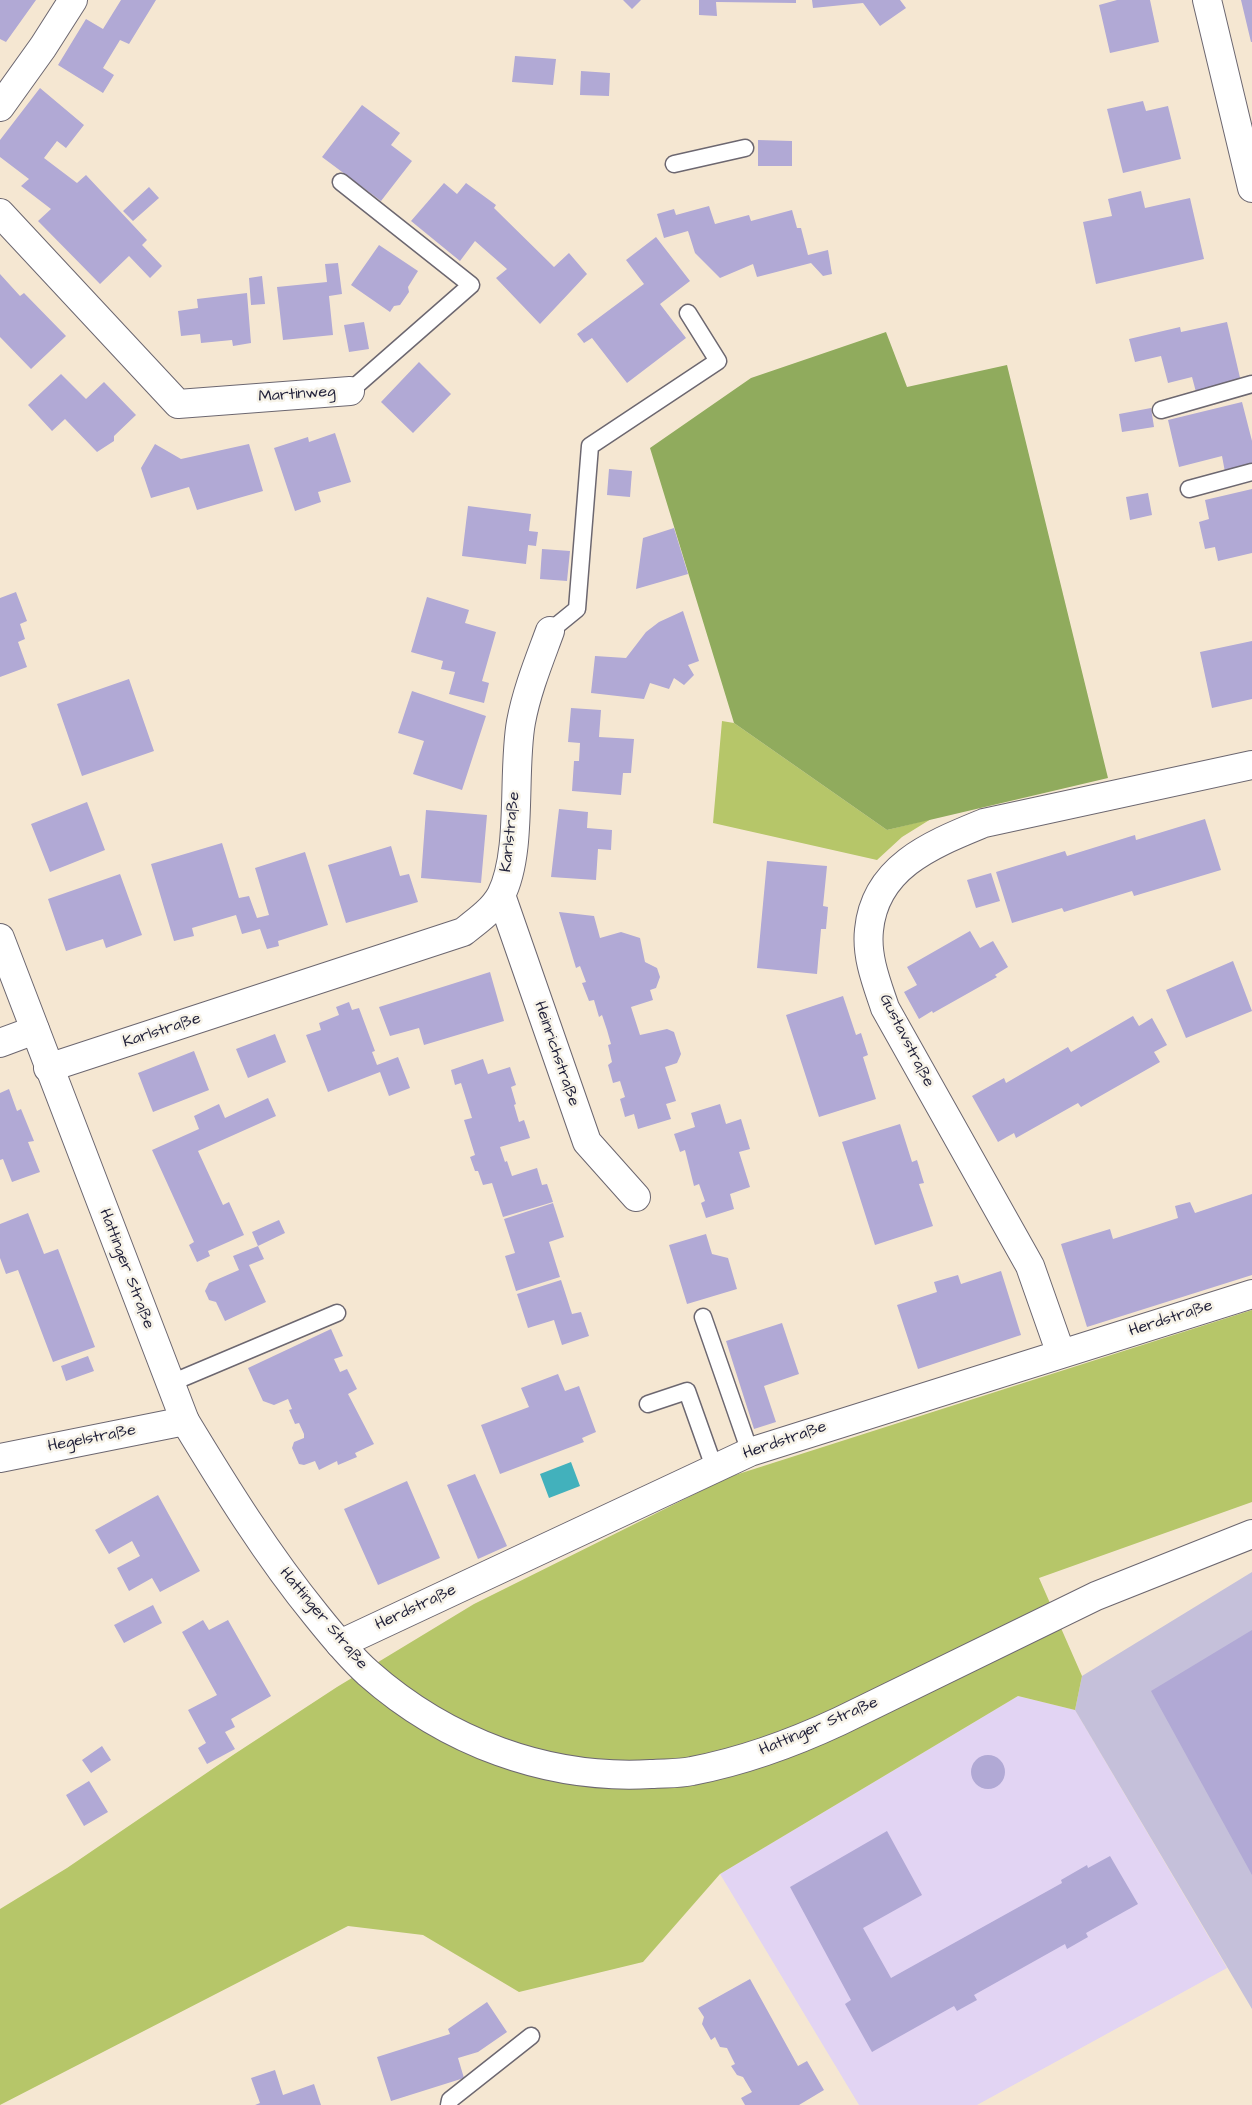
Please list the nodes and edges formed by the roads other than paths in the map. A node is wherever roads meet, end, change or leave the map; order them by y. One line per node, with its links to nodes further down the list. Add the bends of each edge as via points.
1 (73, 0): 3 (street)
2 (1207, 0): 4 (street)
3 (0, 107)
4 (1243, 108): 8 (street)
5 (745, 148): 6 (lane)
6 (674, 164)
7 (341, 182): 12 (lane, Martinweg, via 471,284)
8 (1252, 188)
9 (0, 213): 12 (street, Martinweg, via 178,404)
10 (688, 313): 16 (lane, Karlstraße, via 718,361 590,446 577,609)
11 (1252, 384): 13 (lane)
12 (350, 391)
13 (1161, 410)
14 (1252, 472): 15 (lane)
15 (1189, 488)
16 (550, 631): 18 (street, Karlstraße, via 529,688 521,723 511,864)
17 (1252, 765): 27 (street, Gustavstraße, via 984,824 917,853 895,872 877,899 869,931 872,969 885,1008 1030,1266)
18 (500, 895): 22 (street, Karlstraße, via 483,916 463,932); 23 (street, Heinrichstraße, via 587,1142)
19 (0, 938): 20 (street, Hattinger Straße)
20 (35, 1030): 21 (street); 22 (street, Hattinger Straße)
21 (0, 1043)
22 (48, 1068): 28 (street, Hattinger Straße)
23 (636, 1198)
24 (1252, 1294): 27 (street, Herdstraße)
25 (337, 1313): 28 (lane)
26 (703, 1317): 31 (lane)
27 (1061, 1354): 31 (street, Herdstraße)
28 (171, 1383): 30 (street, Hattinger Straße)
29 (648, 1404): 33 (lane, via 688,1391)
30 (185, 1421): 32 (street, Hegelstraße); 35 (street, Hattinger Straße, via 292,1586)
31 (750, 1452): 33 (street, Herdstraße)
32 (0, 1458)
33 (714, 1467): 35 (street, Herdstraße)
34 (1252, 1534): 35 (street, Hattinger Straße, via 1096,1596 801,1739 691,1772 633,1775 582,1772 487,1749 446,1729 401,1700)
35 (340, 1644)
36 (531, 2036): 37 (lane, via 450,2100)
37 (449, 2105)

